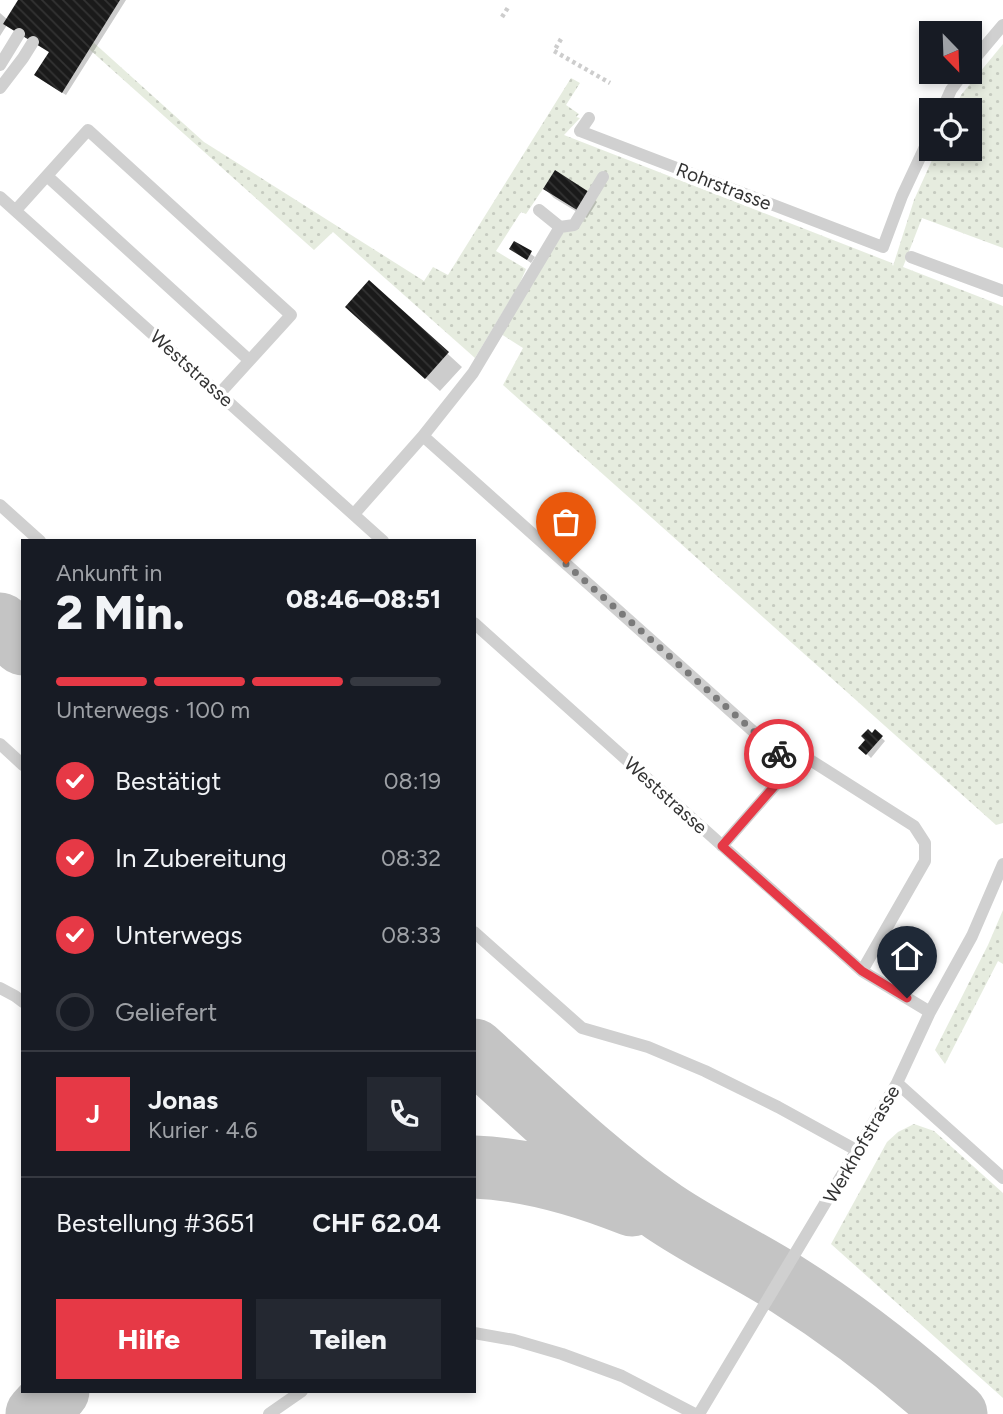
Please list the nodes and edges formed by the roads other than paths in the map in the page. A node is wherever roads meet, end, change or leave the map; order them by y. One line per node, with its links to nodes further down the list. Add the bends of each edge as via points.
1 (1003, 24): 4 (lane)
2 (19, 34): 5 (lane)
3 (33, 42): 6 (lane)
4 (982, 49)
5 (0, 65)
6 (0, 88)
7 (589, 118): 8 (lane, Rohrstrasse, via 580,131 883,247)
8 (919, 160)
9 (47, 176): 13 (lane); 17 (lane); 17 (lane, via 88,130 292,315)
10 (603, 177): 14 (lane, via 573,225)
11 (0, 197): 13 (lane, Weststrasse)
12 (539, 210): 14 (lane)
13 (16, 211): 18 (lane, Weststrasse)
14 (560, 227): 19 (lane, via 473,373)
15 (911, 257): 16 (lane)
16 (1003, 291)
17 (249, 360): 18 (lane)
18 (220, 393): 21 (lane, Weststrasse)
19 (423, 436): 21 (lane); 27 (lane)
20 (0, 505): 22 (lane)
21 (354, 514): 23 (lane, Weststrasse)
22 (38, 539)
23 (381, 539)
24 (476, 624): 28 (lane, Weststrasse)
25 (0, 744): 26 (lane)
26 (21, 763)
27 (792, 766): 28 (lane); 31 (lane, via 807,758 914,826 925,843 925,861)
28 (722, 846): 31 (lane, Weststrasse)
29 (1003, 864): 34 (lane, Werkhofstrasse, via 972,936)
30 (476, 934): 36 (lane, via 582,1028 648,1047 705,1071)
31 (862, 971): 34 (lane, Weststrasse)
32 (0, 988): 33 (lane)
33 (21, 1000)
34 (930, 1012): 35 (lane, Werkhofstrasse)
35 (897, 1083): 36 (lane, Werkhofstrasse); 37 (lane)
36 (858, 1151): 41 (lane, Werkhofstrasse)
37 (1003, 1178)
38 (476, 1333): 41 (lane, via 514,1340 622,1376)
39 (298, 1393): 40 (lane)
40 (269, 1414)
41 (697, 1414)

